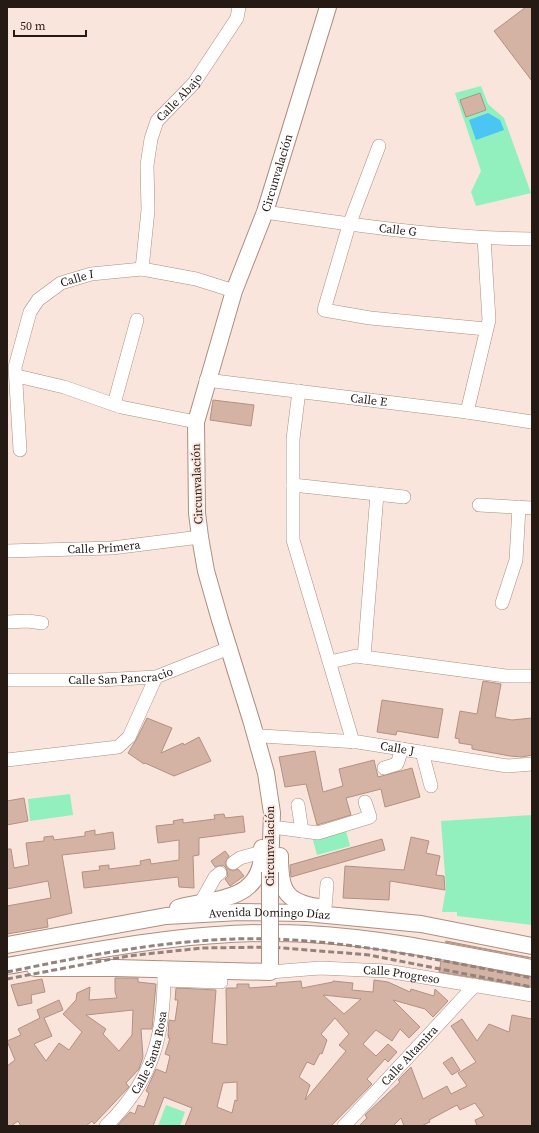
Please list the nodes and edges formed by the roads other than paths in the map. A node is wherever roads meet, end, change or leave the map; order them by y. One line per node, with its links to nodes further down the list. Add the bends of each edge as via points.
1 (239, 7): 8 (street, Calle Abajo, via 237,18 194,82 157,121 147,166 148,210)
2 (328, 7): 4 (main road, Circunvalación)
3 (379, 146): 5 (street)
4 (265, 212): 5 (street, Calle G); 9 (main road, Circunvalación)
5 (349, 225): 6 (street, Calle G); 11 (street, via 324,310 370,318)
6 (484, 238): 7 (street, Calle G); 11 (street, via 489,320)
7 (532, 239)
8 (142, 268): 9 (street, Calle I, via 196,279); 12 (street, Calle I, via 91,274 61,283 38,300 30,312)
9 (234, 291): 13 (main road, Circunvalación)
10 (137, 320): 15 (street)
11 (486, 329): 17 (street)
12 (13, 369): 15 (street); 16 (street, Calle I)
13 (206, 380): 14 (street, Calle E); 18 (main road, Circunvalación)
14 (299, 391): 17 (street, Calle E); 21 (street, via 293,439)
15 (114, 404): 18 (street)
16 (12, 410): 20 (street, Calle I)
17 (467, 412): 19 (street, Calle E)
18 (196, 422): 26 (main road, Circunvalación, via 197,513)
19 (532, 422)
20 (20, 450)
21 (294, 485): 22 (street); 33 (street, via 293,540)
22 (377, 494): 23 (street); 32 (street)
23 (404, 497)
24 (479, 505): 25 (street)
25 (526, 507): 28 (street, via 516,560)
26 (200, 537): 27 (street, Calle Primera, via 112,548); 31 (main road, Circunvalación, via 206,571)
27 (7, 551)
28 (502, 603)
29 (7, 622): 30 (street)
30 (42, 623)
31 (230, 648): 34 (street, Calle San Pancracio); 37 (main road, Circunvalación)
32 (364, 657): 33 (street, via 356,656); 35 (street, via 506,676)
33 (330, 662): 39 (street)
34 (156, 676): 36 (street, Calle San Pancracio, via 100,680); 42 (street, via 128,737 118,747)
35 (532, 676)
36 (7, 680)
37 (242, 688): 38 (main road); 50 (main road, via 245,725 256,763 261,794 264,834); 62 (main road, Circunvalación, bridge, via 259,748 272,813)
38 (262, 736): 39 (street, Calle J); 48 (main road, via 275,777 281,812)
39 (353, 742): 40 (street, Calle J)
40 (402, 749): 41 (street, Calle J); 44 (street, via 397,764)
41 (422, 752): 43 (street, Calle J, via 507,766); 45 (street)
42 (7, 760)
43 (532, 764)
44 (384, 768)
45 (431, 786)
46 (365, 802): 49 (street, via 370,817 318,833)
47 (298, 805): 49 (street)
48 (280, 828): 49 (street); 55 (main road, via 281,884 285,892 289,897 304,904)
49 (302, 831)
50 (262, 852): 51 (street, via 240,858); 54 (main road, via 256,878 244,890 227,898)
51 (234, 863)
52 (220, 872): 54 (street)
53 (327, 884): 55 (street)
54 (201, 902): 56 (main road, via 178,908)
55 (325, 908): 57 (main road, via 342,909)
56 (166, 916): 57 (main road, Avenida Domingo Díaz, via 240,912 306,913); 58 (main road, Avenida Domingo Díaz)
57 (366, 918): 59 (main road, Avenida Domingo Díaz, via 421,924)
58 (7, 945)
59 (532, 946)
60 (7, 967): 61 (main road, Avenida Domingo Díaz, via 103,948 171,939 241,934 306,934 400,943); 63 (main road)
61 (532, 968)
62 (270, 972): 63 (main road); 65 (street, Calle Progreso, via 353,968)
63 (164, 974): 64 (street); 67 (street, Calle Santa Rosa, via 160,1033 151,1062 136,1090)
64 (221, 982)
65 (475, 985): 66 (street, Calle Progreso); 68 (street, Calle Altamira)
66 (532, 995)
67 (106, 1126)
68 (344, 1126)

